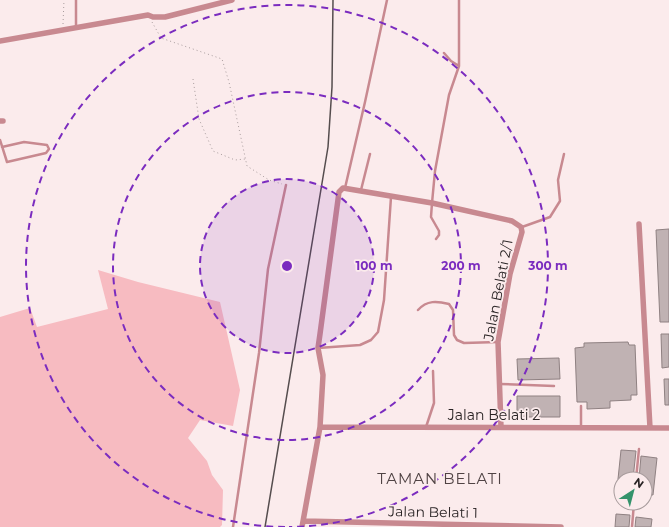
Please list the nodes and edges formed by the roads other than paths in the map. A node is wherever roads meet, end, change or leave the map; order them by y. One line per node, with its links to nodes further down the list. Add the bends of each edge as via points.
1 (76, 0): 5 (lane)
2 (232, 0): 5 (street, via 165,17 148,15)
3 (386, 0): 14 (lane)
4 (460, 0): 8 (lane)
5 (76, 26): 6 (street)
6 (0, 41)
7 (444, 53): 8 (lane, via 450,61)
8 (459, 66): 17 (lane, via 449,95 435,171)
9 (0, 140): 10 (lane)
10 (2, 147): 10 (lane, via 24,142 47,145 49,149 46,153 7,162)
11 (370, 154): 15 (lane, via 367,173)
12 (564, 154): 19 (lane, via 558,180 560,202 550,217)
13 (286, 185): 38 (lane, via 268,269 259,353)
14 (345, 188): 15 (street, Jalan Belati 2/1); 23 (street, via 339,192)
15 (360, 191): 16 (street, Jalan Belati 2/1)
16 (391, 197): 17 (street, Jalan Belati 2/1); 23 (lane, via 384,300 378,332 371,340 360,346)
17 (432, 203): 19 (street, Jalan Belati 2/1, via 512,220); 20 (lane, via 431,217 439,231)
18 (639, 224): 32 (street)
19 (521, 227): 22 (street, Jalan Belati 2/1)
20 (436, 239)
21 (418, 310): 22 (lane, via 423,304 431,302 449,304 453,310 454,335 457,340 464,343)
22 (498, 342): 25 (street, Jalan Belati 2/1)
23 (318, 348): 28 (street, via 323,375)
24 (432, 371): 29 (lane, via 434,403)
25 (499, 384): 26 (lane); 30 (street, Jalan Belati 2/1)
26 (554, 386)
27 (581, 406): 31 (lane)
28 (320, 427): 29 (street, Jalan Belati 2); 37 (street)
29 (426, 427): 30 (street, Jalan Belati 2)
30 (501, 427): 31 (street, Jalan Belati 2)
31 (581, 427): 32 (street, Jalan Belati 2)
32 (650, 428): 33 (street, Jalan Belati 2)
33 (669, 428)
34 (639, 449): 35 (lane)
35 (637, 471)
36 (633, 511): 41 (lane)
37 (304, 520): 39 (street); 40 (street, Jalan Belati 1)
38 (233, 527)
39 (302, 527)
40 (561, 527)
41 (632, 527)

